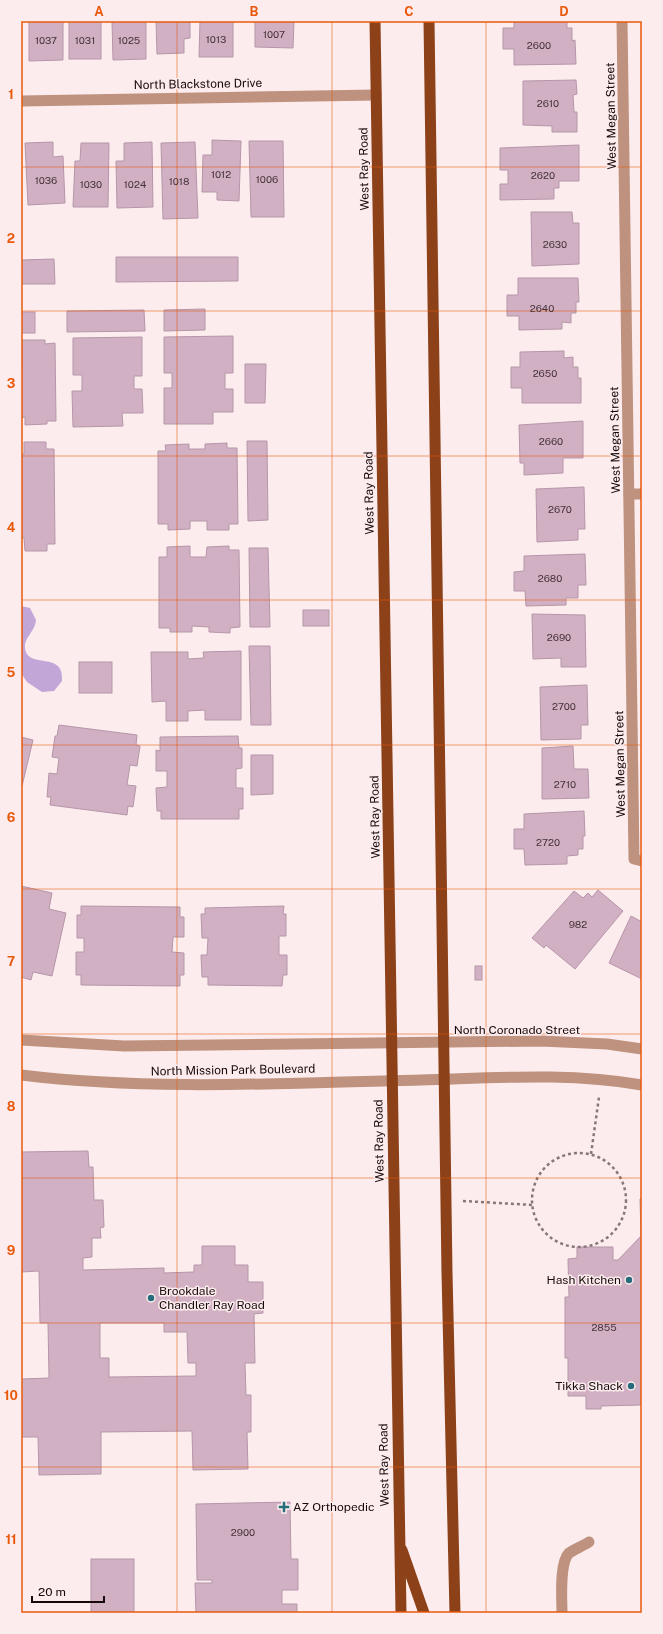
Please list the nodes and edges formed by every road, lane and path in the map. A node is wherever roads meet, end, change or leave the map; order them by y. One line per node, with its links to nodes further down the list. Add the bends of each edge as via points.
1 (375, 21): 4 (main road, West Ray Road)
2 (429, 21): 11 (main road)
3 (622, 21): 6 (street, West Megan Street)
4 (376, 95): 5 (street, North Blackstone Drive); 10 (main road, West Ray Road)
5 (21, 101)
6 (629, 494): 7 (street); 8 (street, West Megan Street)
7 (642, 494)
8 (638, 860)
9 (21, 1040): 10 (street, North Mission Park Boulevard, via 124,1046)
10 (391, 1043): 11 (street, North Coronado Street); 15 (main road, West Ray Road)
11 (445, 1043): 12 (street, North Coronado Street, via 580,1042); 14 (main road)
12 (642, 1049)
13 (21, 1075): 15 (street, North Mission Park Boulevard, via 121,1084)
14 (445, 1079): 15 (street, North Mission Park Boulevard); 16 (street); 19 (main road)
15 (391, 1080): 21 (main road, West Ray Road)
16 (601, 1080): 17 (street); 18 (path)
17 (642, 1086)
18 (591, 1154): 20 (path, via 576,1152 562,1156 549,1164 539,1176 534,1190); 20 (path, via 606,1160 617,1171 624,1185 627,1200 624,1216 616,1229 604,1240 590,1246 574,1246 559,1242 546,1233 537,1220)
19 (446, 1200): 20 (path); 25 (main road)
20 (533, 1205)
21 (399, 1540): 23 (main road, West Ray Road); 24 (main road)
22 (589, 1542): 26 (street, via 568,1554 563,1568)
23 (400, 1613)
24 (424, 1613)
25 (454, 1613)
26 (562, 1613)

